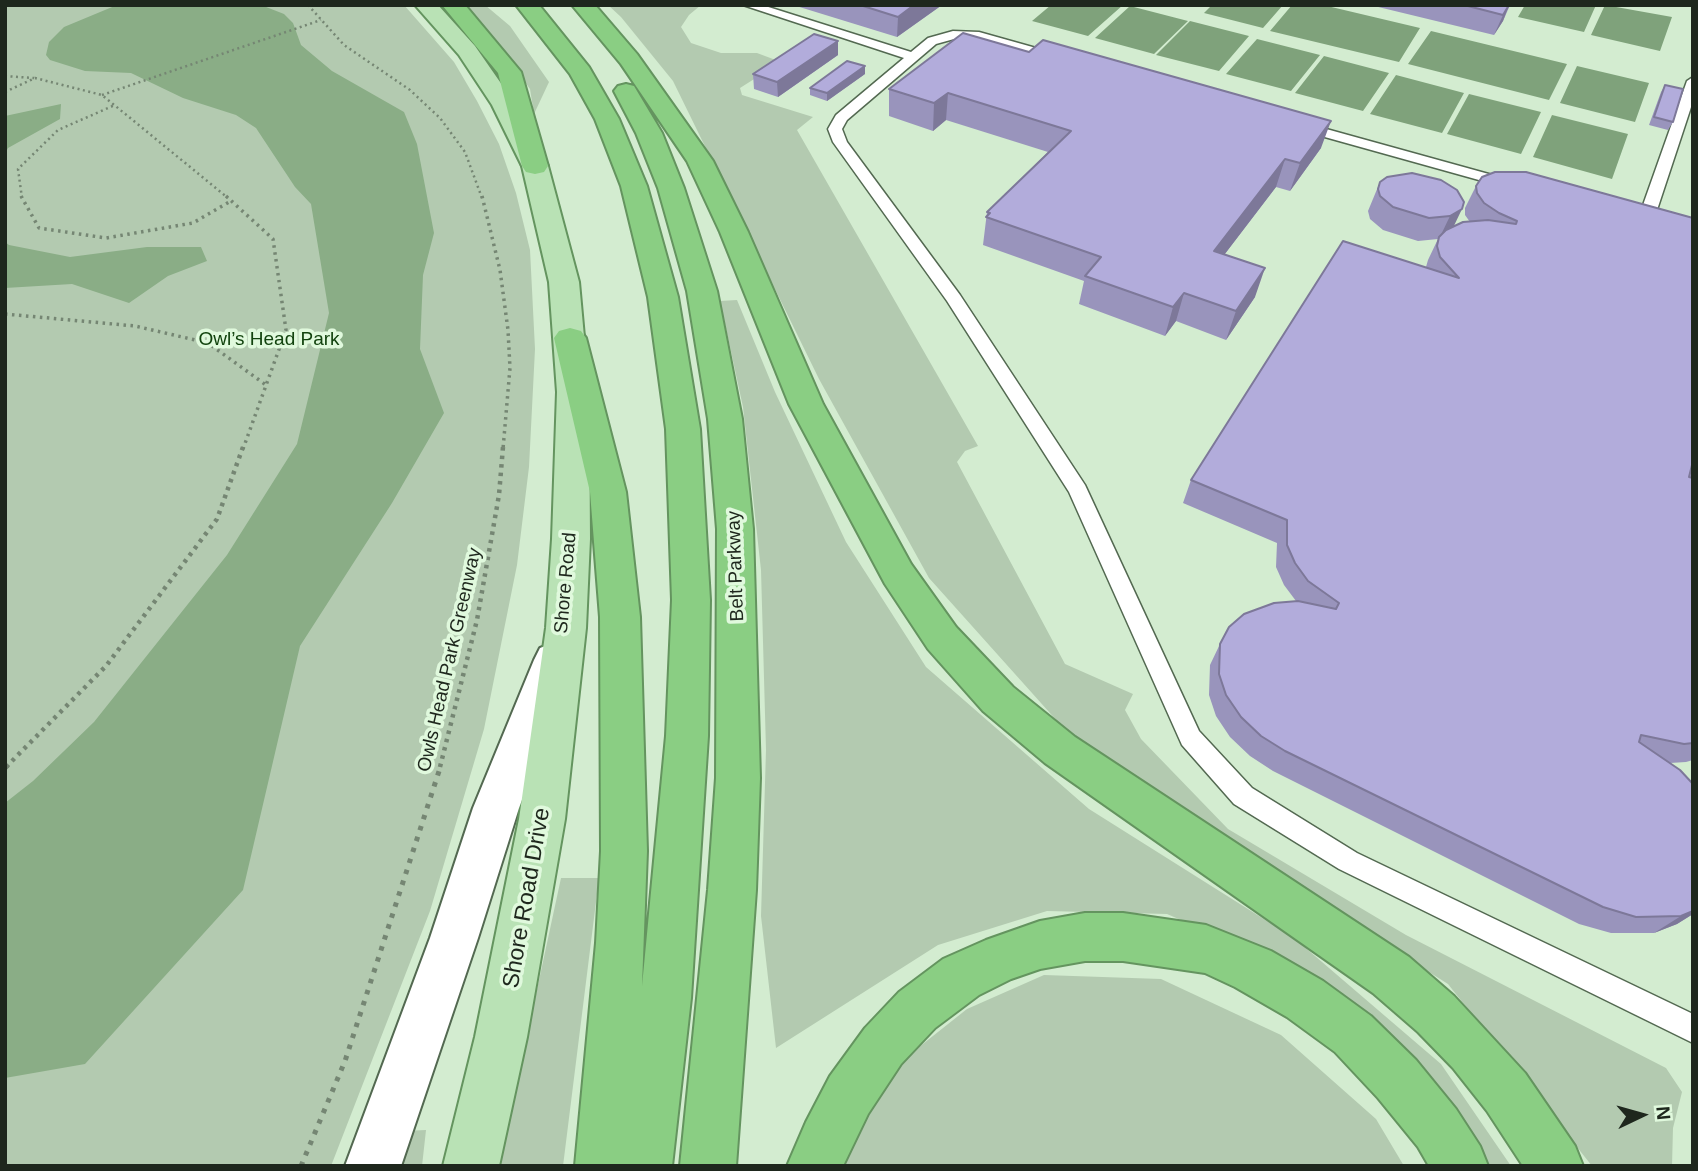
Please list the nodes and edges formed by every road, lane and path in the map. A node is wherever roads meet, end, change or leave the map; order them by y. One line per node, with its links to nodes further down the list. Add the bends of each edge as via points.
1 (308, 5): 8 (path, Owls Head Park Greenway)
2 (426, 5): 18 (main road, Shore Road, via 467,51 504,105)
3 (453, 5): 18 (highway, via 509,72)
4 (527, 5): 32 (highway, via 581,72 607,119 634,186 663,297 683,429 691,588 687,736 666,998)
5 (561, 5): 33 (highway, Belt Parkway, via 622,85 660,160 702,291 725,419 738,593 738,778)
6 (583, 5): 36 (highway, via 629,59 701,161 784,358 831,454 898,574 951,649 998,699 1060,750 1391,975 1471,1050 1506,1092)
7 (749, 5): 9 (lane)
8 (321, 20): 15 (path); 28 (path, Owls Head Park Greenway, via 344,45 440,118 465,152 481,192 500,270 510,368 499,495 480,607 436,785 345,1061)
9 (913, 57): 10 (lane, via 932,41 953,35 979,36); 27 (lane, via 841,118 835,129 840,142 954,299 1078,491 1190,738 1242,796 1348,861)
10 (1072, 62)
11 (5, 76): 12 (path)
12 (34, 78): 14 (path); 15 (path)
13 (1693, 81): 21 (lane)
14 (5, 92)
15 (102, 95): 16 (path)
16 (115, 106): 20 (path); 20 (path, via 58,130 18,169 21,196 39,228 106,238 193,223)
17 (1285, 121): 19 (lane)
18 (535, 166): 23 (main road, Shore Road, via 555,239)
19 (1525, 189)
20 (231, 201): 24 (path, via 273,239 286,330)
21 (1644, 222)
22 (5, 313): 24 (path, via 135,326 208,343)
23 (570, 338): 25 (main road, Shore Road, via 573,450); 31 (highway, via 608,492 620,617 624,851)
24 (266, 386): 26 (path, via 216,519 106,666)
25 (566, 628): 29 (street, Shore Road, via 496,807); 30 (main road, Shore Road Drive, via 542,819 501,1037)
26 (5, 768)
27 (1693, 1029)
28 (301, 1166)
29 (373, 1166)
30 (471, 1166)
31 (603, 1166)
32 (644, 1166)
33 (708, 1166)
34 (816, 1166): 35 (highway, via 849,1095 883,1046 917,1010 961,977 1003,957 1085,937 1123,937 1206,949 1305,999 1353,1034 1398,1079)
35 (1460, 1166)
36 (1555, 1166)

